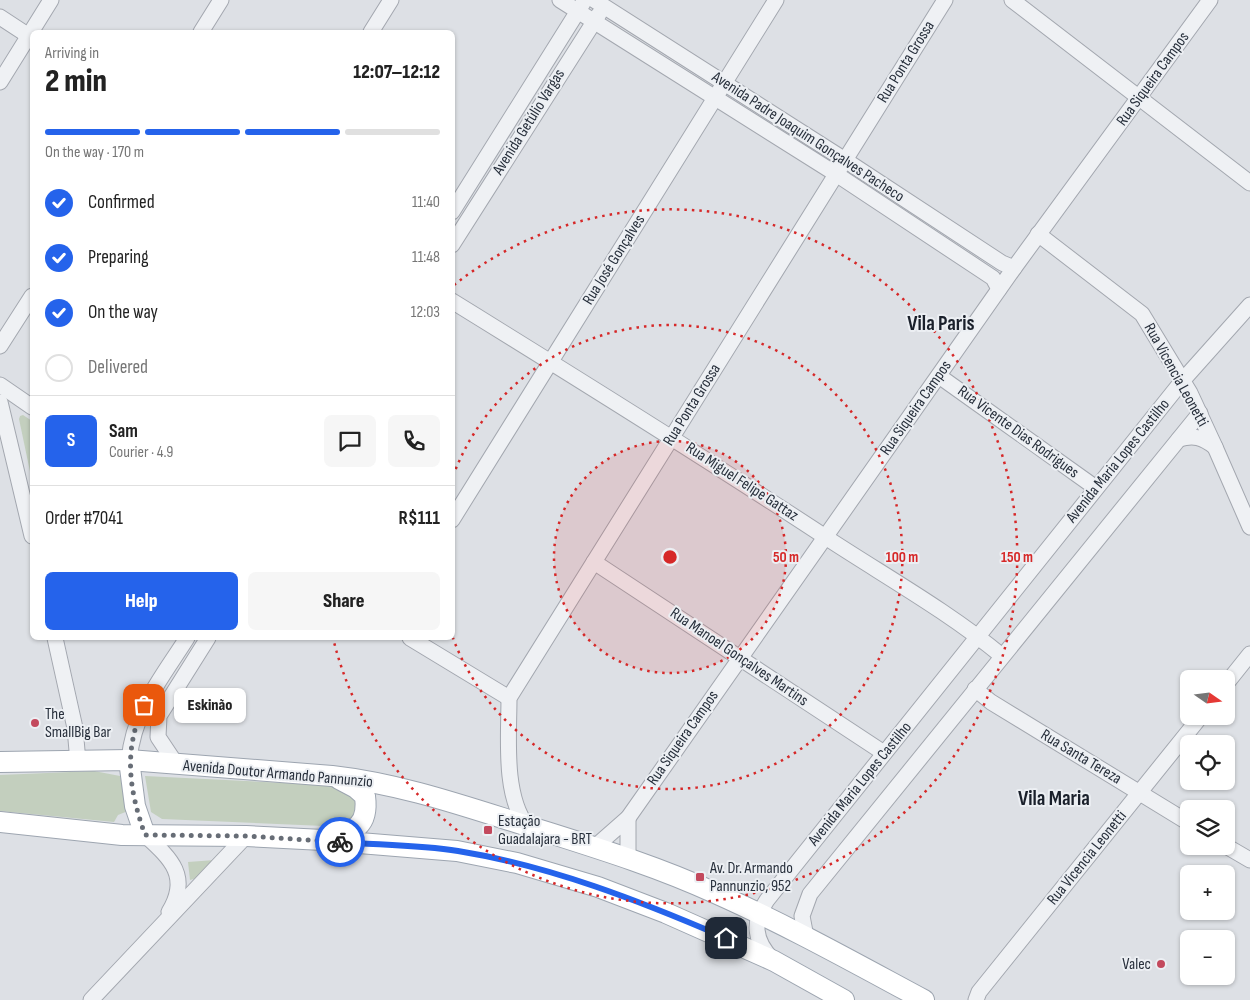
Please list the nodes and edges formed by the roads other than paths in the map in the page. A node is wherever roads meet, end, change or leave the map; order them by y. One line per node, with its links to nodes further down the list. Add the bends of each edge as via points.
1 (51, 0): 13 (street)
2 (221, 0): 14 (street)
3 (391, 0): 15 (street)
4 (560, 0): 10 (street)
5 (776, 0): 19 (street, Rua José Gonçalves)
6 (945, 0): 22 (street, Rua Ponta Grossa)
7 (1012, 0): 21 (street)
8 (1210, 0): 21 (street, Rua Siqueira Campos)
9 (602, 2): 12 (street, Avenida Getúlio Vargas); 19 (street, Avenida Padre Joaquim Gonçalves Pacheco)
10 (581, 6): 12 (street, Avenida Padre Joaquim Gonçalves Pacheco); 25 (street, Avenida Getúlio Vargas)
11 (0, 17): 16 (street)
12 (594, 22): 20 (street, Avenida Padre Joaquim Gonçalves Pacheco); 27 (street, Avenida Getúlio Vargas)
13 (35, 30)
14 (202, 30)
15 (372, 30)
16 (30, 36)
17 (30, 38): 18 (street)
18 (0, 82)
19 (724, 83): 20 (street, Rua José Gonçalves); 22 (street, Avenida Padre Joaquim Gonçalves Pacheco)
20 (716, 96): 23 (street, Avenida Padre Joaquim Gonçalves Pacheco); 34 (street, Rua José Gonçalves)
21 (1139, 97): 24 (street); 26 (street, Rua Siqueira Campos)
22 (845, 160): 23 (street, Rua Ponta Grossa); 28 (street, Avenida Padre Joaquim Gonçalves Pacheco)
23 (836, 174): 29 (street, Avenida Padre Joaquim Gonçalves Pacheco, via 992,278); 41 (street, Rua Ponta Grossa)
24 (1250, 183)
25 (455, 207)
26 (1038, 234): 28 (street, Rua Siqueira Campos); 36 (street, Rua Vicencia Leonetti, via 1142,314)
27 (455, 240)
28 (1014, 268): 29 (street, Rua Siqueira Campos)
29 (999, 289): 35 (street, Rua Siqueira Campos)
30 (30, 299): 33 (street)
31 (455, 303): 34 (street, Rua Miguel Felipe Gattaz)
32 (1250, 305): 36 (street, Avenida Maria Lopes Castilho)
33 (0, 346)
34 (551, 362): 41 (street, Rua Miguel Felipe Gattaz); 45 (street, Rua José Gonçalves)
35 (939, 376): 44 (street, Rua Vicente Dias Rodrigues); 48 (street, Rua Siqueira Campos)
36 (1183, 380): 40 (street, Rua Vicencia Leonetti); 44 (street, Avenida Maria Lopes Castilho)
37 (0, 385): 39 (street)
38 (0, 402): 47 (street)
39 (30, 406)
40 (1200, 413): 42 (street, Avenida Maria Lopes Castilho); 43 (street, Rua Vicencia Leonetti)
41 (671, 438): 48 (street, Rua Miguel Felipe Gattaz); 49 (street, Rua Ponta Grossa)
42 (1178, 439): 43 (street, Rua Vicencia Leonetti, via 1192,435); 56 (street, Avenida Maria Lopes Castilho)
43 (1215, 447): 46 (street, Rua Vicencia Leonetti)
44 (1096, 488): 50 (street, Avenida Maria Lopes Castilho)
45 (455, 515)
46 (1250, 527)
47 (30, 528)
48 (824, 536): 50 (street, Rua Miguel Felipe Gattaz); 57 (street, Rua Siqueira Campos)
49 (594, 562): 57 (street, Rua Manoel Gonçalves Martins); 60 (street, Rua Ponta Grossa)
50 (977, 636): 56 (street); 62 (street, Avenida Maria Lopes Castilho)
51 (55, 640): 65 (street, via 75,728)
52 (186, 640): 63 (street, via 135,724)
53 (207, 640): 66 (street, via 159,716 158,737)
54 (413, 640): 60 (street)
55 (1250, 654): 58 (street)
56 (1002, 656): 59 (street, Avenida Maria Lopes Castilho)
57 (739, 657): 62 (street, Rua Manoel Gonçalves Martins); 69 (street, Rua Siqueira Campos)
58 (1235, 673)
59 (975, 689): 68 (street, Rua Santa Tereza); 82 (street, Avenida Maria Lopes Castilho, via 810,894 802,916)
60 (509, 698): 72 (street, via 514,800)
61 (1194, 725): 68 (street, Rua Vicencia Leonetti)
62 (884, 752): 80 (street, Avenida Maria Lopes Castilho)
63 (129, 760): 65 (main road, Avenida Doutor Armando Pannunzio); 66 (main road, Avenida Doutor Armando Pannunzio); 73 (main road, via 136,806)
64 (0, 762): 65 (main road, Avenida Doutor Armando Pannunzio)
65 (78, 762)
66 (176, 764): 67 (main road, Avenida Doutor Armando Pannunzio)
67 (332, 776): 72 (main road, Avenida Doutor Armando Pannunzio, via 364,779 418,791); 75 (main road, via 365,796 367,810 362,823 349,833)
68 (1139, 793): 70 (street, Rua Santa Tereza); 87 (street, Rua Vicencia Leonetti, via 979,992)
69 (628, 818): 76 (street, Rua Siqueira Campos); 78 (street)
70 (1180, 818)
71 (0, 822): 73 (main road)
72 (528, 826): 76 (main road, Avenida Doutor Armando Pannunzio)
73 (145, 835): 74 (main road); 81 (street, via 170,858 178,874 177,896)
74 (246, 836): 75 (main road); 81 (street)
75 (323, 840): 83 (main road, via 457,851 517,863 598,887)
76 (595, 847): 78 (main road, Avenida Doutor Armando Pannunzio)
77 (1235, 851): 79 (street)
78 (628, 859): 80 (main road, Avenida Doutor Armando Pannunzio, via 714,892)
79 (1250, 860)
80 (759, 914): 82 (main road, Avenida Doutor Armando Pannunzio); 83 (street, via 756,934 764,951)
81 (160, 926): 84 (street)
82 (806, 936): 86 (main road, Avenida Doutor Armando Pannunzio)
83 (774, 961): 85 (main road)
84 (91, 1000)
85 (844, 1000)
86 (924, 1000)
87 (976, 1000)

